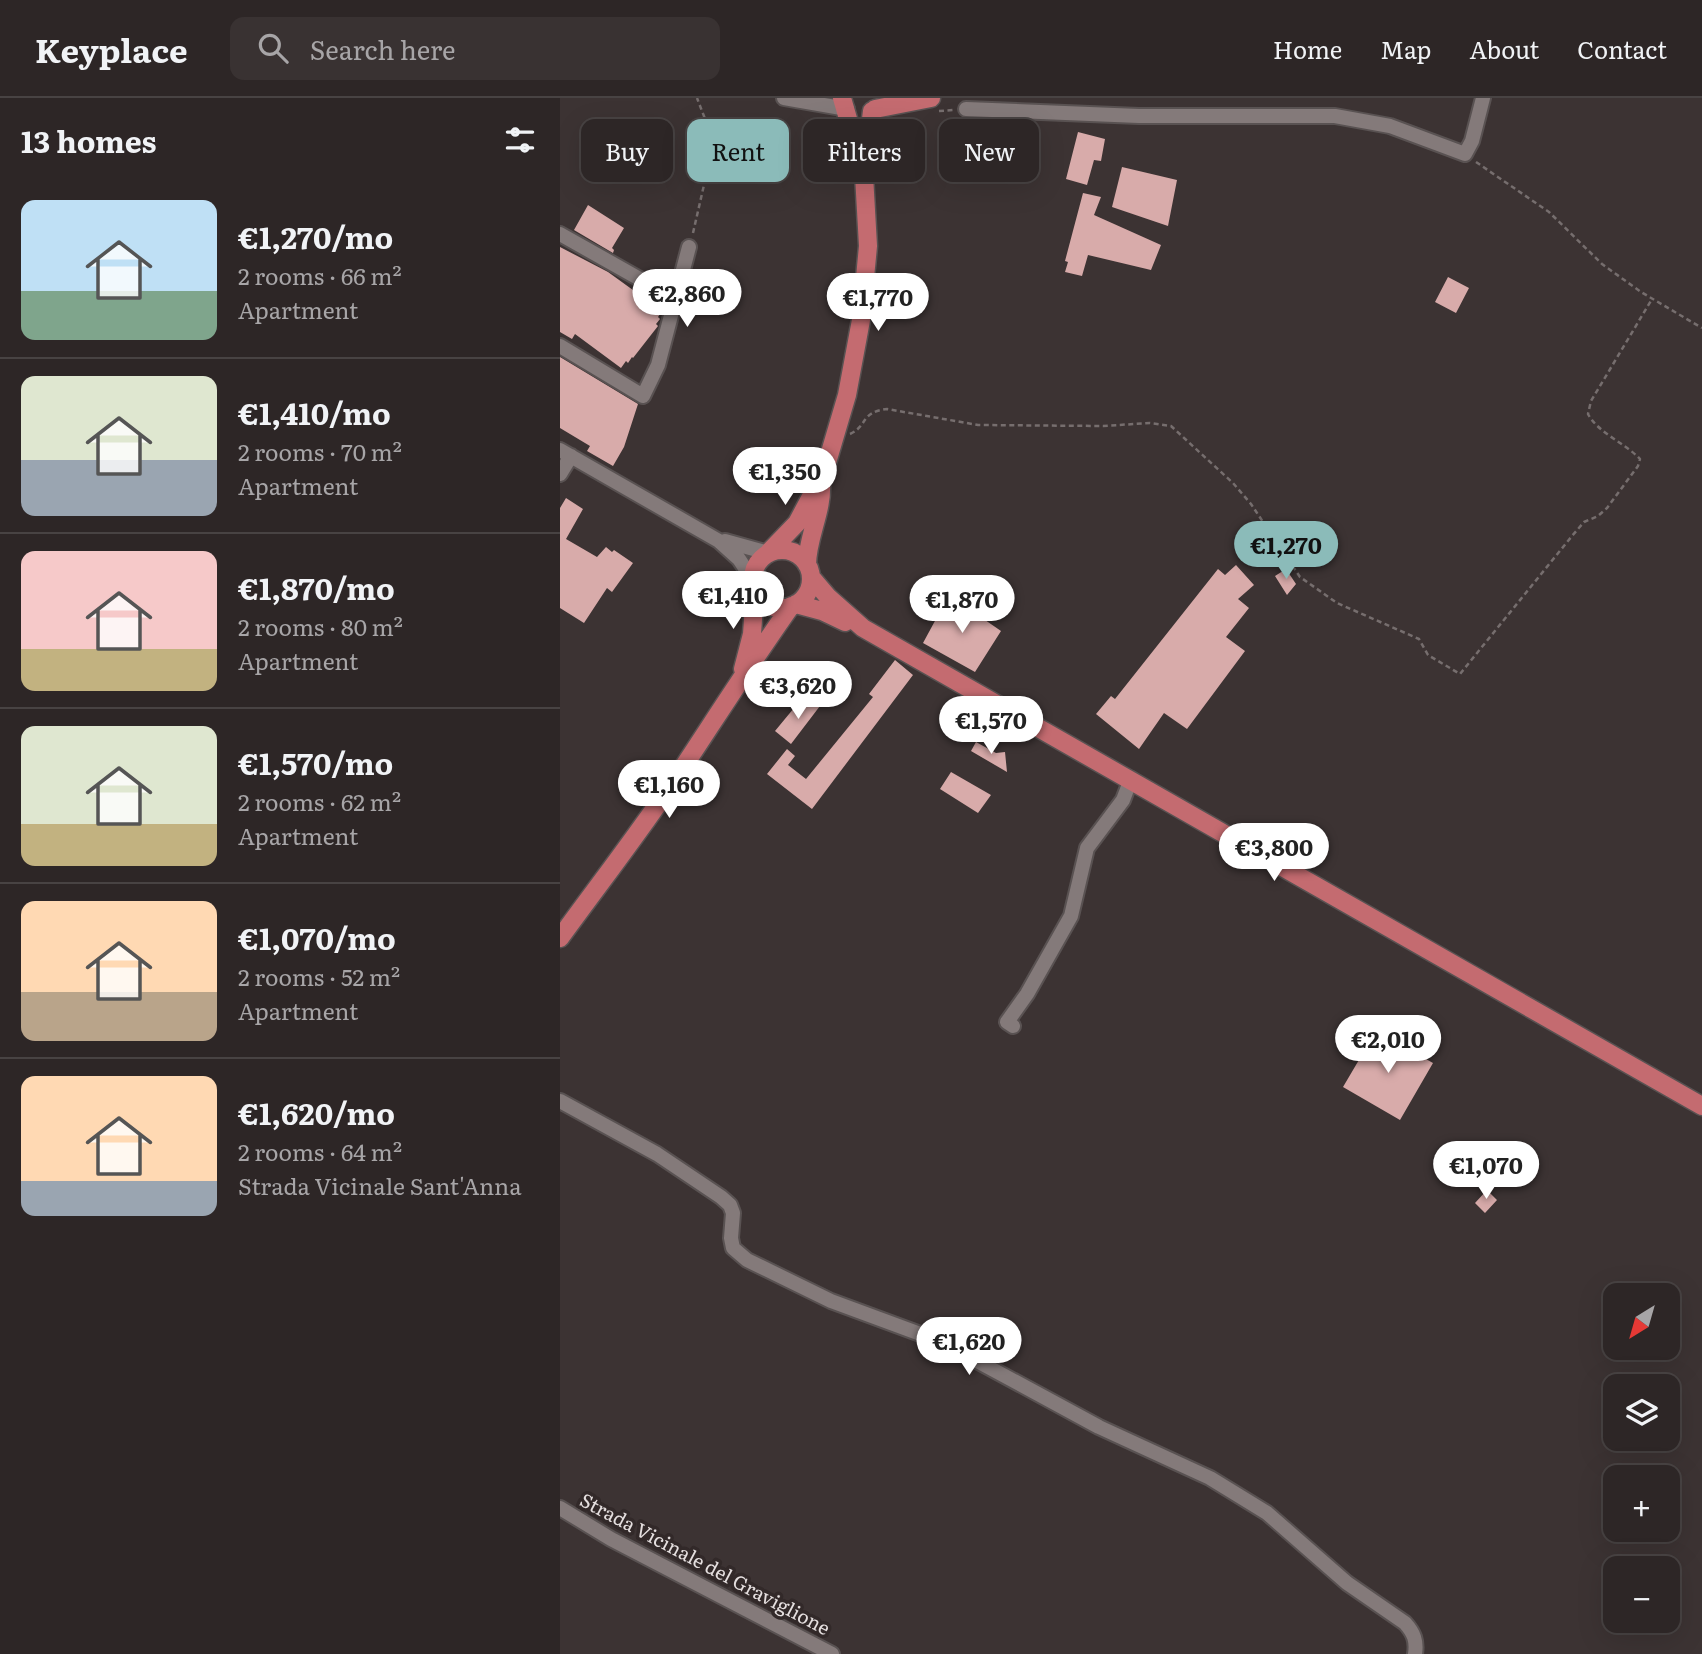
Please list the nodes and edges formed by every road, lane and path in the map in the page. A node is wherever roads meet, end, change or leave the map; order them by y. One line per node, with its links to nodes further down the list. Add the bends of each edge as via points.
1 (697, 98): 13 (path, via 712,137 712,150)
2 (784, 98): 6 (street)
3 (931, 98): 7 (main road)
4 (1071, 98): 9 (street)
5 (1483, 98): 10 (street)
6 (844, 103): 7 (main road, via 856,115)
7 (876, 106)
8 (966, 109): 9 (street)
9 (1072, 114): 10 (street, via 1335,116 1390,126)
10 (1465, 154): 14 (path, via 1549,212 1602,264)
11 (864, 182): 18 (main road, via 868,246 861,320)
12 (560, 234): 15 (street)
13 (689, 247): 15 (street)
14 (1651, 299): 16 (path); 18 (path, via 1591,401 1588,414 1633,451 1640,459 1638,466 1607,508 1572,536 1460,674 1428,655 1419,639 1337,603 1300,577 1251,504 1171,426 978,425 887,409 869,414 851,434)
15 (677, 300): 17 (street, via 658,365 643,396)
16 (1702, 328)
17 (560, 346)
18 (836, 431): 21 (main road)
19 (565, 453): 20 (street); 22 (street)
20 (560, 474)
21 (821, 483): 23 (main road, via 797,523); 24 (main road, via 822,496 809,541)
22 (698, 529): 23 (street, via 737,546); 25 (street, via 734,554)
23 (769, 552): 24 (main road, via 791,551 803,559); 25 (main road, via 756,564)
24 (809, 571): 26 (main road, via 807,593); 27 (main road, via 828,597)
25 (753, 585): 26 (main road, via 766,603); 28 (main road, via 752,634)
26 (793, 605): 27 (main road); 28 (main road)
27 (863, 628): 29 (main road)
28 (741, 677): 30 (main road, via 679,774)
29 (1131, 779): 31 (street, via 1123,800 1087,848 1071,916 1007,1022); 33 (main road)
30 (560, 938)
31 (1013, 1026)
32 (560, 1101): 36 (street, via 657,1154 721,1196 733,1213 733,1248 747,1260 831,1301 942,1342 1099,1427 1210,1478 1266,1513 1347,1583 1405,1623 1413,1631)
33 (1702, 1105)
34 (560, 1508): 35 (street, Strada Vicinale del Graviglione)
35 (832, 1654)
36 (1415, 1654)

